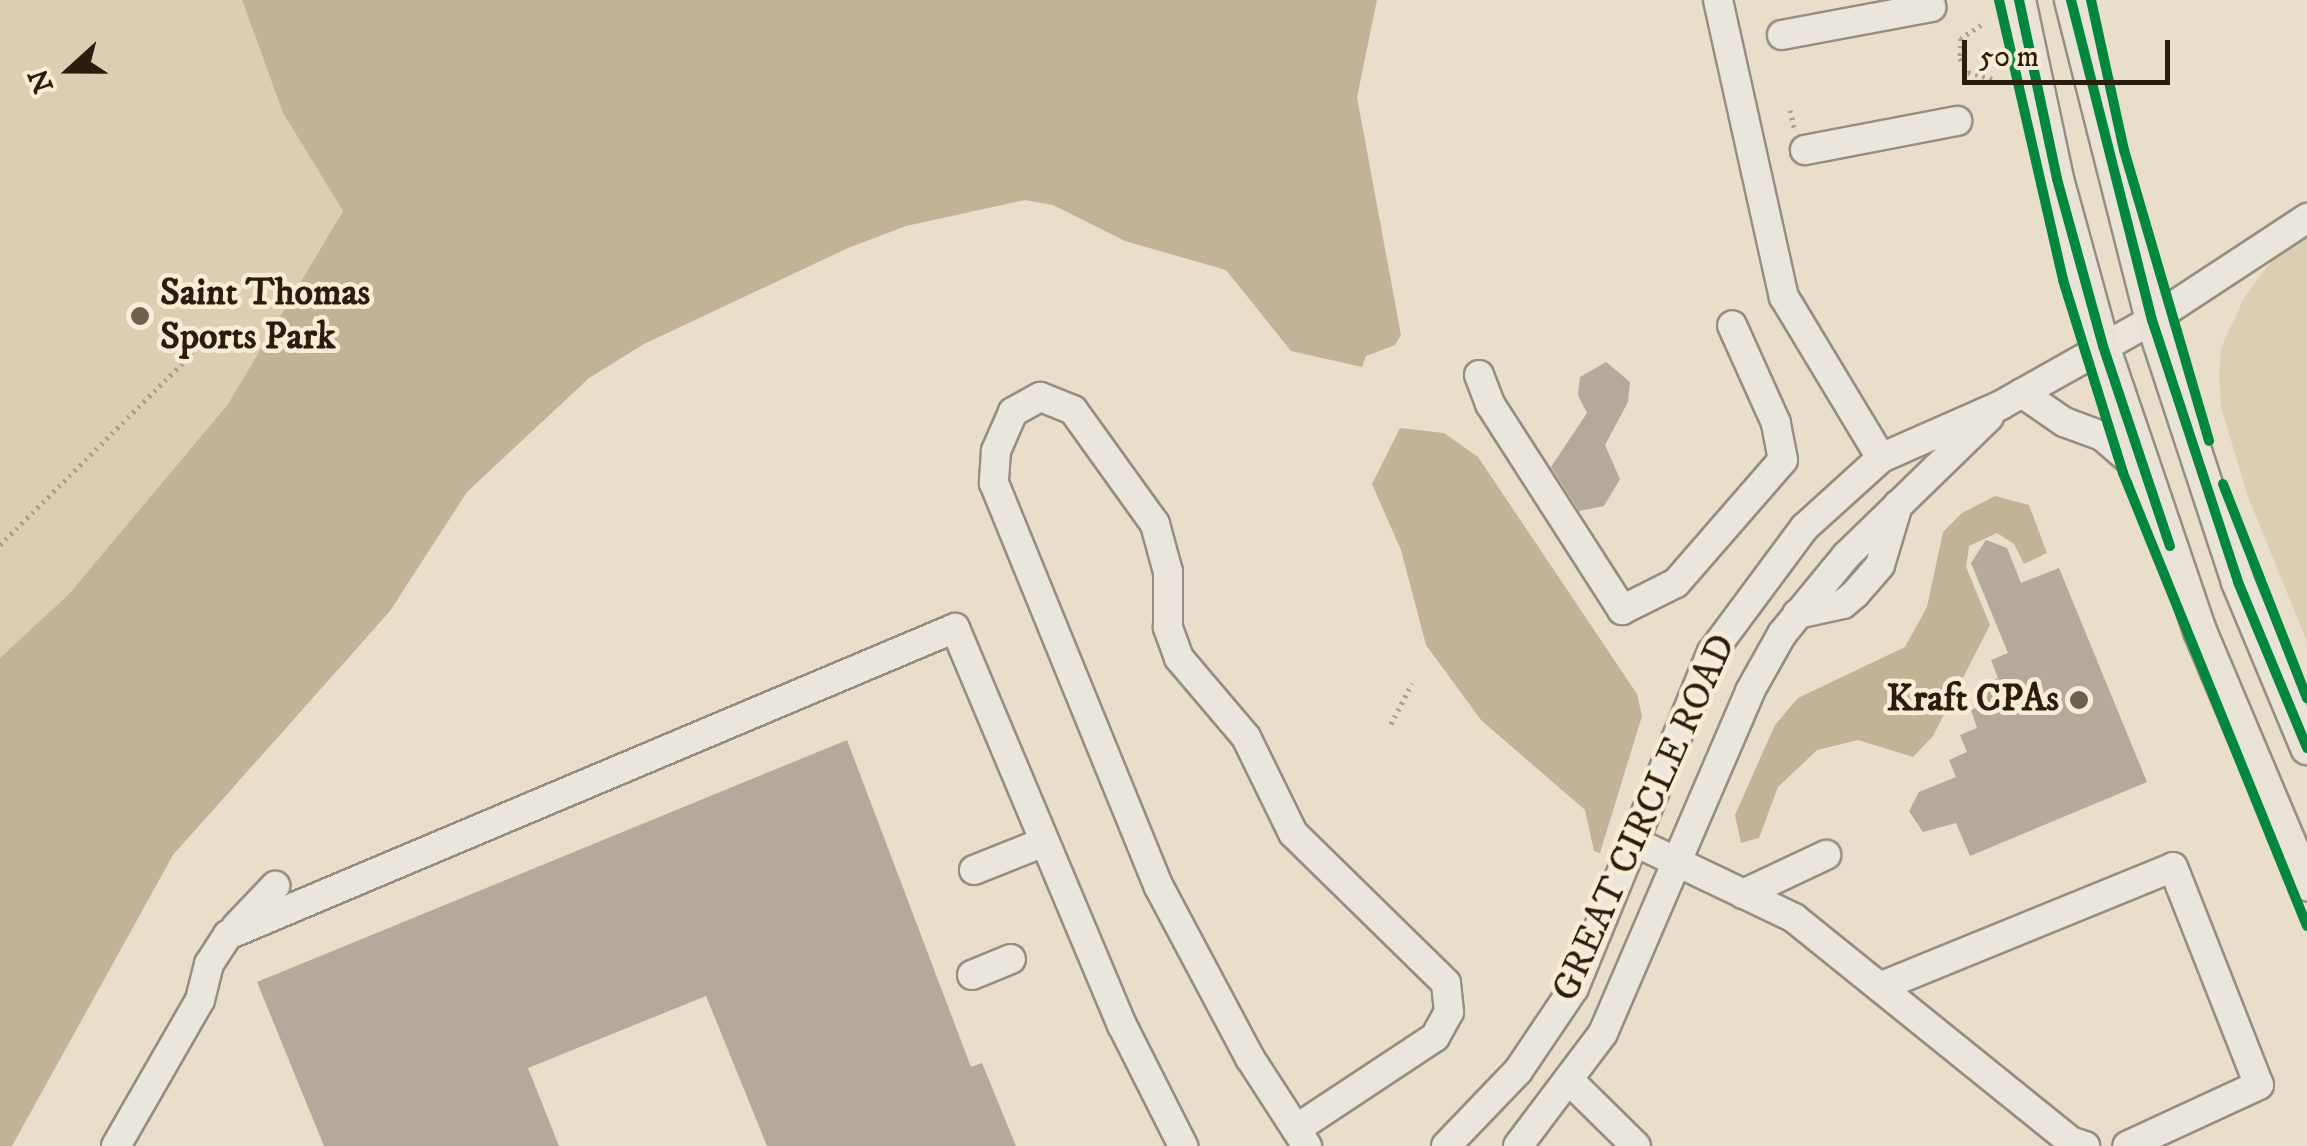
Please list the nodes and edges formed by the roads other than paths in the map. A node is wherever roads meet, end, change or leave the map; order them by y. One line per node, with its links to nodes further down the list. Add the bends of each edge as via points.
1 (1718, 0): 14 (street, via 1784,297)
2 (2019, 0): 11 (main road, via 2057,179)
3 (2071, 0): 9 (main road)
4 (1931, 7): 5 (street)
5 (1782, 35)
6 (1957, 121): 7 (street)
7 (1800, 141)
8 (2307, 218): 9 (street, GREAT CIRCLE ROAD)
9 (2152, 320): 11 (street, GREAT CIRCLE ROAD); 16 (main road, via 2238,582)
10 (1732, 325): 12 (street, via 1776,423 1784,460 1676,583 1622,610 1490,404)
11 (2103, 346): 13 (street, GREAT CIRCLE ROAD); 15 (main road)
12 (1479, 376)
13 (2011, 399): 14 (street, GREAT CIRCLE ROAD); 15 (street, via 2102,436); 20 (street, GREAT CIRCLE ROAD, via 1898,505 1880,566 1855,594 1797,614 1750,691)
14 (1881, 458): 18 (street, GREAT CIRCLE ROAD, via 1773,563 1712,652)
15 (2146, 473): 22 (main road, via 2200,631)
16 (2307, 748)
17 (1044, 842): 21 (street); 25 (street, via 955,628); 32 (street, via 1149,1087)
18 (1635, 842): 20 (street); 33 (street, GREAT CIRCLE ROAD, via 1574,988 1518,1071)
19 (1826, 856): 24 (street)
20 (1679, 863): 24 (street); 29 (street, GREAT CIRCLE ROAD, via 1642,956)
21 (974, 870)
22 (2307, 884)
23 (275, 886): 25 (street)
24 (1744, 894): 28 (street, via 1794,918)
25 (228, 935): 31 (street, via 209,964 200,1000)
26 (1010, 959): 27 (street)
27 (972, 975)
28 (1882, 986): 36 (street, via 2070,1141); 37 (street, via 2174,867 2259,1085)
29 (1571, 1082): 34 (street, GREAT CIRCLE ROAD); 35 (street)
30 (1301, 1137): 30 (street, via 1159,887 994,484 996,452 1013,412 1040,397 1073,410 1154,524 1168,572 1168,627 1179,658 1246,737 1293,833 1446,984 1449,1012 1436,1037)
31 (116, 1146)
32 (1183, 1146)
33 (1446, 1146)
34 (1518, 1146)
35 (1636, 1146)
36 (2085, 1146)
37 (2127, 1146)

